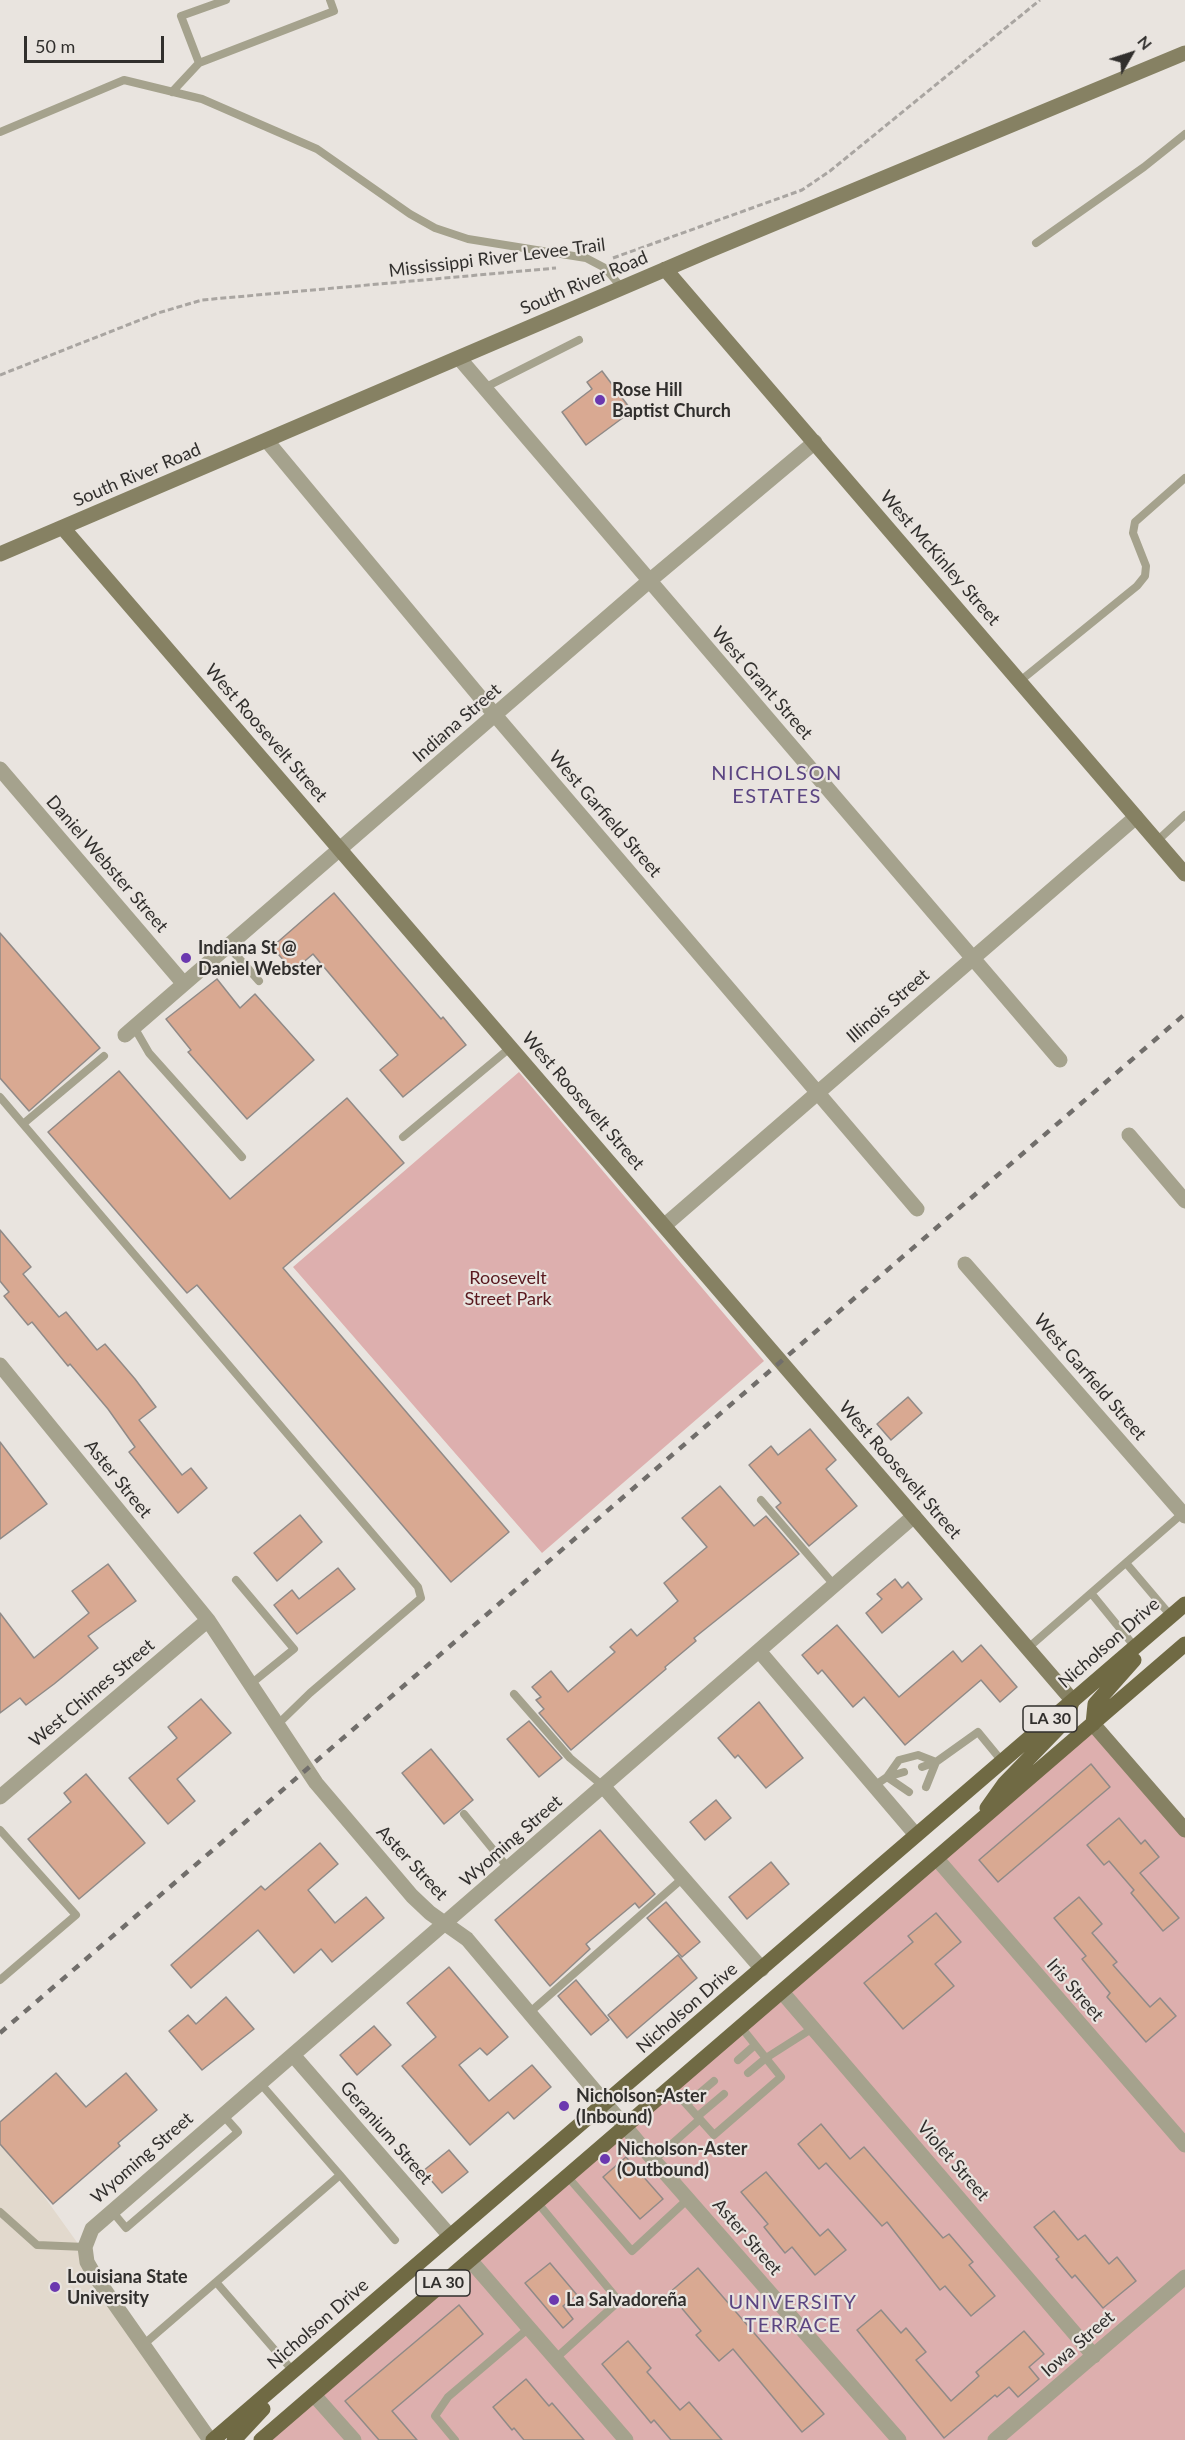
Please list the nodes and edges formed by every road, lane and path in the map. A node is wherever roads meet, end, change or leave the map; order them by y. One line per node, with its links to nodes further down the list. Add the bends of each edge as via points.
1 (226, 0): 5 (lane, via 181,16)
2 (330, 0): 5 (lane, via 334,10)
3 (1040, 0): 10 (path, Mississippi River Levee Trail, via 802,190)
4 (1185, 52): 12 (main road, South River Road)
5 (199, 63): 6 (lane)
6 (172, 92): 7 (lane, via 124,80); 10 (lane, via 202,99 296,138 349,169 410,214 445,232)
7 (0, 132)
8 (1185, 134): 9 (lane)
9 (1036, 243)
10 (597, 262): 13 (lane)
11 (558, 267): 16 (path, Mississippi River Levee Trail, via 202,300 158,313)
12 (665, 269): 13 (main road, South River Road); 19 (main road, West McKinley Street)
13 (622, 288): 15 (main road, South River Road)
14 (579, 340): 17 (lane)
15 (459, 358): 17 (street, West Grant Street); 18 (main road, South River Road)
16 (0, 375)
17 (484, 388): 23 (street, West Grant Street)
18 (267, 441): 21 (main road, South River Road); 25 (street, West Garfield Street)
19 (815, 442): 23 (street, Indiana Street); 24 (main road, West McKinley Street)
20 (1185, 478): 24 (lane, via 1135,522 1133,533 1146,566 1145,576 1137,586)
21 (63, 528): 22 (main road, South River Road); 30 (main road, West Roosevelt Street)
22 (0, 554)
23 (648, 582): 25 (street, Indiana Street); 33 (street, West Grant Street)
24 (1020, 681): 28 (main road, West McKinley Street)
25 (495, 715): 30 (street, Indiana Street); 40 (street, West Garfield Street)
26 (0, 769): 35 (street, Daniel Webster Street)
27 (1185, 815): 29 (lane)
28 (1136, 817): 29 (main road, West McKinley Street); 33 (street, Illinois Street)
29 (1157, 841): 31 (main road, West McKinley Street)
30 (340, 850): 32 (street, Indiana Street); 37 (main road, West Roosevelt Street)
31 (1185, 874)
32 (228, 946): 34 (lane); 35 (street, Indiana Street)
33 (974, 958): 39 (street, West Grant Street); 40 (street, Illinois Street)
34 (258, 981)
35 (184, 984): 36 (street, Indiana Street)
36 (129, 1031): 45 (lane)
37 (511, 1047): 44 (lane); 48 (main road, West Roosevelt Street)
38 (104, 1056): 42 (lane)
39 (1060, 1060)
40 (818, 1093): 47 (street, West Garfield Street); 48 (street, Illinois Street)
41 (0, 1097): 42 (lane)
42 (23, 1124): 69 (lane, via 418,1587 421,1598)
43 (1129, 1135): 46 (street)
44 (403, 1137)
45 (242, 1157)
46 (1185, 1201)
47 (917, 1209)
48 (665, 1225): 53 (main road, West Roosevelt Street)
49 (965, 1264): 52 (street, West Garfield Street)
50 (0, 1365): 60 (street, Aster Street)
51 (760, 1500): 56 (lane)
52 (1184, 1515): 54 (lane)
53 (914, 1516): 56 (street, Wyoming Street); 63 (main road, West Roosevelt Street)
54 (1126, 1563): 57 (lane); 59 (lane)
55 (236, 1580): 65 (lane, via 294,1649)
56 (835, 1586): 64 (street, Wyoming Street)
57 (1091, 1593): 62 (lane); 63 (lane)
58 (1185, 1604): 59 (main road, Nicholson Drive / LA 30); 68 (main road, via 1095,1704)
59 (1171, 1616): 62 (main road, Nicholson Drive / LA 30)
60 (208, 1620): 65 (street, Aster Street); 78 (street, West Chimes Street)
61 (1185, 1644): 68 (main road, LA 30)
62 (1135, 1647): 67 (main road, Nicholson Drive / LA 30)
63 (1028, 1648): 67 (main road, West Roosevelt Street)
64 (760, 1652): 74 (street); 75 (street, Wyoming Street)
65 (252, 1683): 69 (street, Aster Street)
66 (514, 1694): 75 (lane, via 570,1758)
67 (1073, 1701): 70 (main road, Nicholson Drive / LA 30); 80 (main road, via 1067,1719 1004,1784)
68 (1093, 1724): 80 (main road, LA 30); 82 (main road)
69 (277, 1725): 87 (street, Aster Street, via 316,1783 412,1896)
70 (1001, 1760): 71 (lane, via 978,1732); 83 (main road, Nicholson Drive / LA 30)
71 (936, 1762): 72 (lane); 74 (lane, via 918,1755 899,1760); 76 (lane)
72 (922, 1767)
73 (904, 1772): 74 (lane)
74 (880, 1782): 77 (lane); 83 (street)
75 (603, 1786): 85 (street, Wyoming Street); 86 (street)
76 (926, 1787)
77 (909, 1792)
78 (0, 1797)
79 (464, 1814): 85 (lane)
80 (978, 1824): 84 (main road, LA 30)
81 (0, 1830): 89 (lane, via 76,1915)
82 (1185, 1830)
83 (916, 1835): 88 (main road, Nicholson Drive / LA 30)
84 (937, 1858): 90 (main road, LA 30); 108 (street, Iris Street)
85 (509, 1869): 87 (street, Wyoming Street)
86 (683, 1878): 88 (street); 91 (lane)
87 (445, 1924): 91 (street, Aster Street, via 467,1939); 95 (street, Wyoming Street)
88 (762, 1969): 103 (main road, Nicholson Drive / LA 30)
89 (0, 1980)
90 (782, 1992): 92 (main road, LA 30); 93 (street, Violet Street)
91 (529, 2013): 103 (street, Aster Street)
92 (741, 2027): 94 (lane); 101 (main road, LA 30)
93 (813, 2028): 96 (lane); 125 (street, Violet Street)
94 (755, 2045): 96 (lane); 97 (lane)
95 (293, 2055): 100 (street, Wyoming Street); 116 (street, Geranium Street)
96 (766, 2058): 98 (lane); 106 (lane, via 781,2077 714,2135)
97 (738, 2060)
98 (748, 2073)
99 (714, 2081): 104 (lane)
100 (260, 2083): 105 (street, Wyoming Street); 110 (lane)
101 (671, 2087): 104 (lane); 107 (main road, LA 30)
102 (724, 2094): 106 (lane)
103 (605, 2103): 107 (street, Aster Street); 116 (main road, Nicholson Drive / LA 30)
104 (687, 2104): 106 (lane)
105 (223, 2115): 114 (street, Wyoming Street); 114 (lane, via 238,2132 135,2221 126,2228)
106 (699, 2117): 109 (lane)
107 (625, 2127): 109 (street, Aster Street); 111 (main road, LA 30)
108 (1185, 2145)
109 (654, 2160): 112 (street, Aster Street)
110 (340, 2175): 117 (lane); 121 (lane)
111 (567, 2176): 112 (lane, via 632,2251); 113 (main road, LA 30)
112 (688, 2199): 135 (street, Aster Street)
113 (537, 2202): 119 (main road, LA 30); 126 (lane, via 619,2301)
114 (111, 2210): 118 (street, Wyoming Street, via 92,2229)
115 (0, 2212): 118 (lane, via 37,2245)
116 (450, 2236): 124 (main road, Nicholson Drive / LA 30)
117 (395, 2240)
118 (85, 2247): 123 (street, via 95,2276)
119 (470, 2260): 122 (street); 128 (main road, LA 30)
120 (1185, 2277): 125 (street, Iowa Street)
121 (216, 2282): 123 (lane); 127 (lane)
122 (529, 2328): 126 (street); 133 (lane, via 448,2397 435,2416)
123 (143, 2345): 129 (street)
124 (320, 2348): 127 (main road, Nicholson Drive / LA 30); 130 (main road)
125 (1094, 2356): 136 (street, Iowa Street)
126 (556, 2358): 134 (street)
127 (293, 2371): 129 (main road, Nicholson Drive / LA 30)
128 (314, 2394): 131 (main road, LA 30); 132 (street)
129 (212, 2440)
130 (234, 2440)
131 (261, 2440)
132 (354, 2440)
133 (455, 2440)
134 (626, 2440)
135 (899, 2440)
136 (995, 2440)

